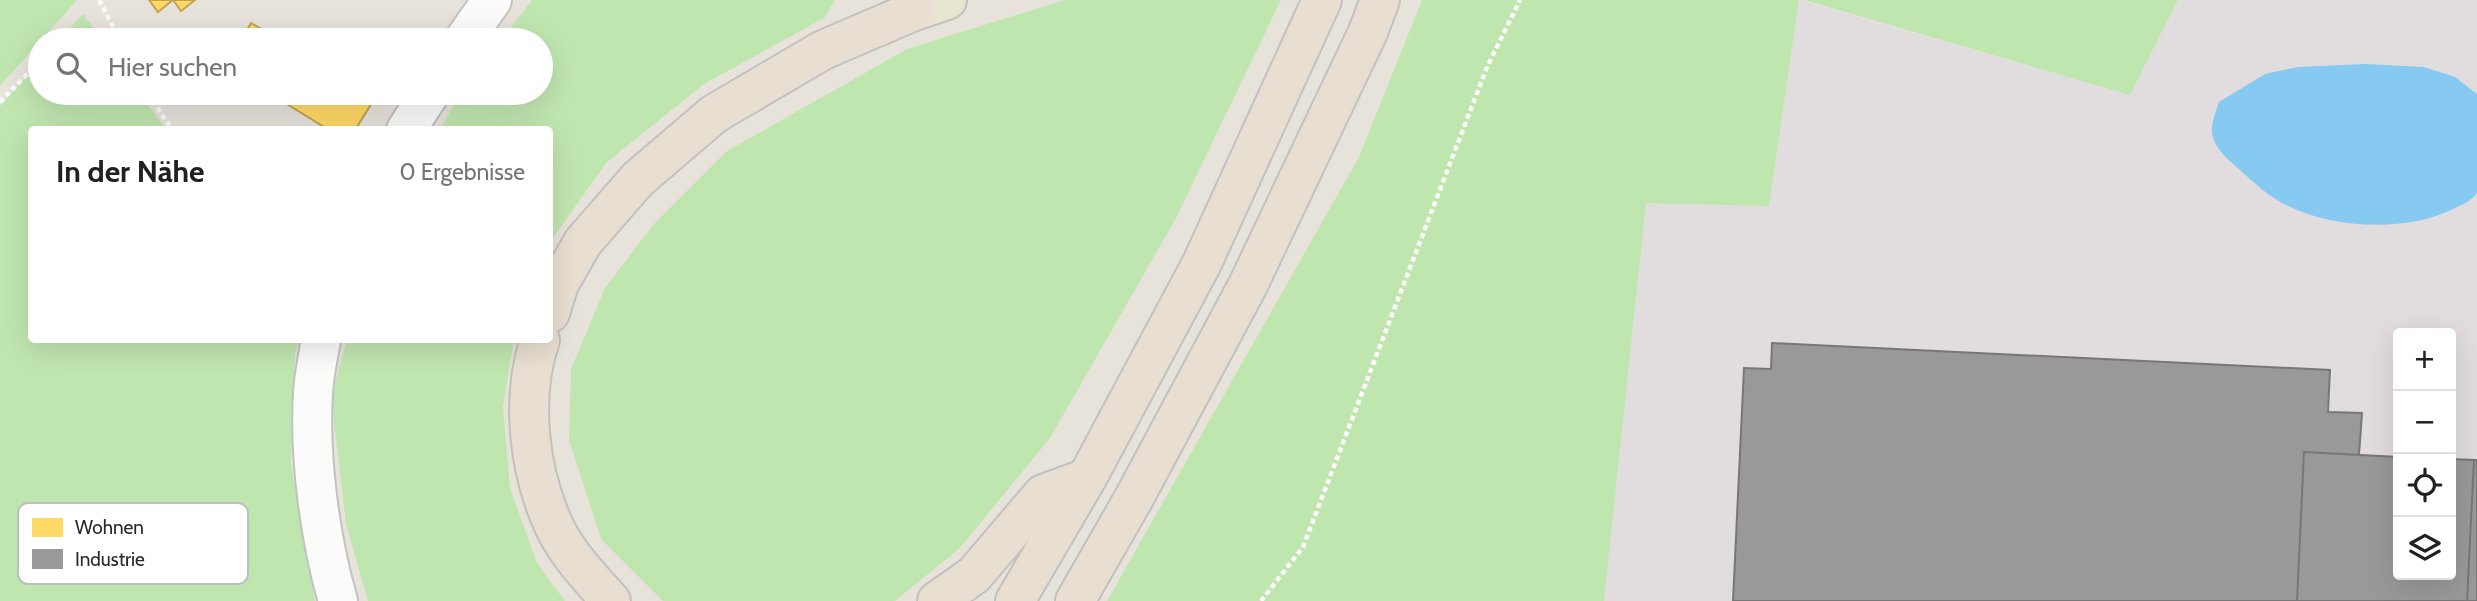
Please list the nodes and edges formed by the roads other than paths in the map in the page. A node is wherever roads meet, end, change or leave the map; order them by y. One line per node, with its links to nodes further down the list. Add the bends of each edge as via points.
1 (492, 0): 5 (street)
2 (1322, 0): 11 (highway, via 1202,263)
3 (1380, 0): 16 (highway, via 1248,285)
4 (923, 4): 8 (highway, via 823,50 714,114 638,178 583,242)
5 (472, 28)
6 (422, 105): 7 (street)
7 (409, 126)
8 (553, 303)
9 (321, 343): 12 (street, via 313,393 314,468)
10 (539, 343): 13 (highway, via 529,396 533,452 543,498 556,531)
11 (1087, 478): 14 (highway, via 1043,494 974,575); 15 (highway)
12 (338, 601)
13 (611, 601)
14 (937, 601)
15 (1015, 601)
16 (1075, 601)

